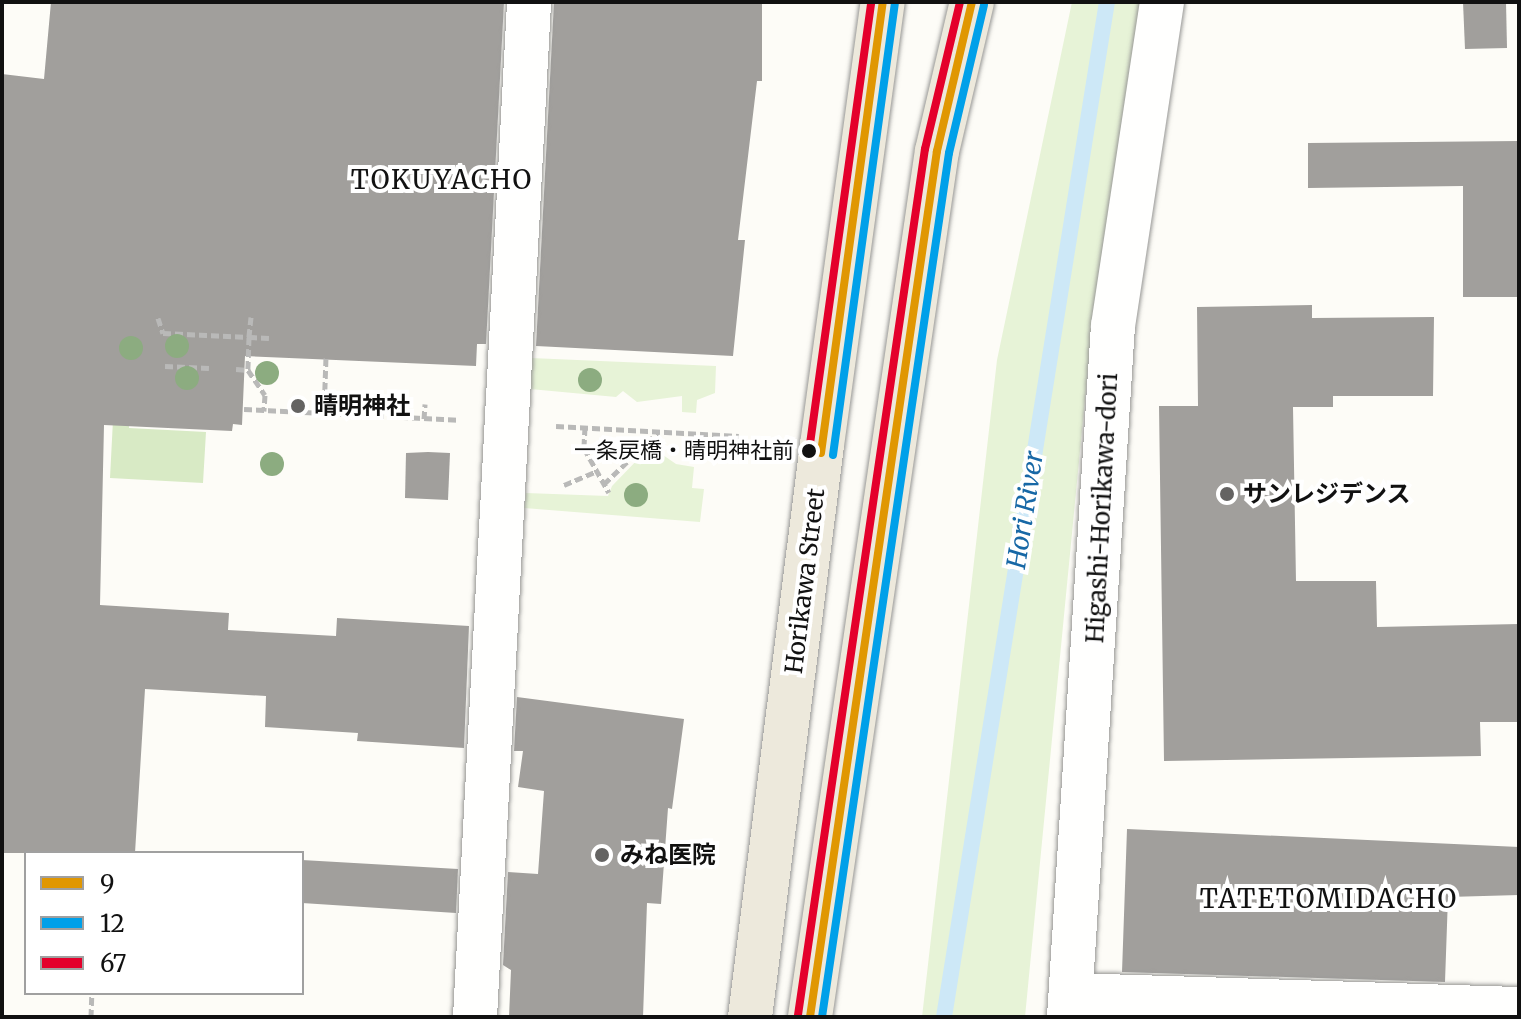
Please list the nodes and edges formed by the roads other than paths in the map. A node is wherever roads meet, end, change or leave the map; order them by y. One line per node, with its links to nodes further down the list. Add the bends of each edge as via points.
1 (529, 2): 7 (street)
2 (883, 2): 8 (main road, Horikawa Street)
3 (972, 2): 9 (main road, via 937,151)
4 (1162, 2): 5 (street, Higashi-Horikawa-dori, via 1113,326)
5 (1071, 1006): 6 (street)
6 (1519, 1009)
7 (475, 1017)
8 (750, 1017)
9 (810, 1017)

